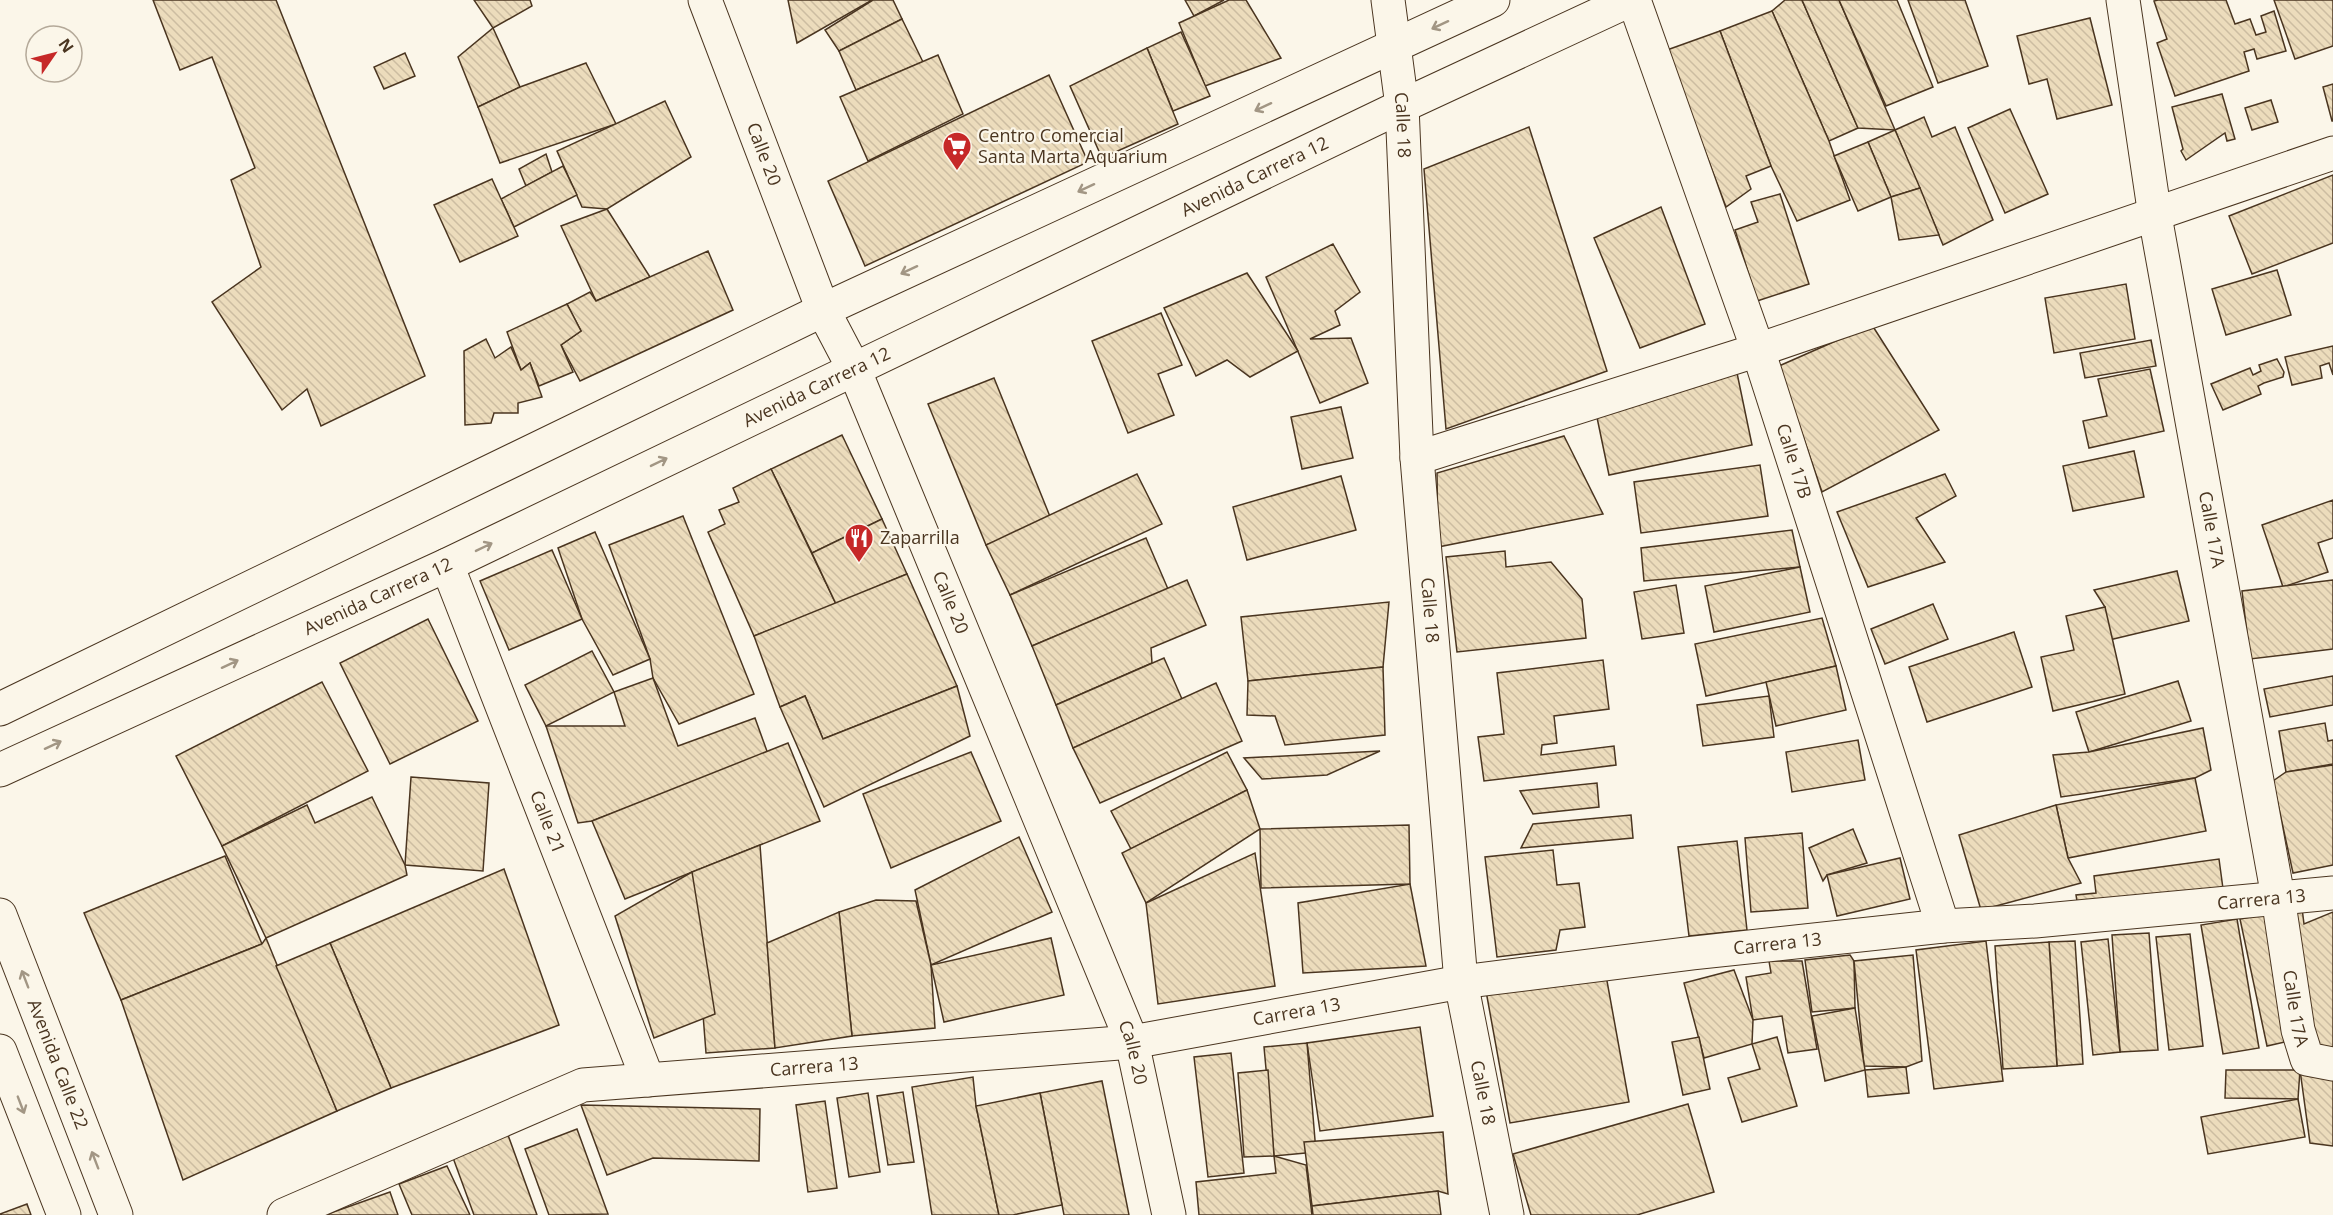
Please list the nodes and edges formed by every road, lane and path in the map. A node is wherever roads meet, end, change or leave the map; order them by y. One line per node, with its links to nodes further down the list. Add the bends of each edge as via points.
1 (705, 0): 10 (street, Calle 20)
2 (1388, 0): 6 (street, Calle 18)
3 (1493, 0): 6 (street, one-way to 6)
4 (1632, 0): 7 (street, Avenida Carrera 12); 11 (street, Calle 17B)
5 (2123, 0): 9 (street, Calle 17A)
6 (1395, 46): 7 (street, Calle 18); 10 (street, one-way to 10)
7 (1402, 106): 12 (street, Avenida Carrera 12); 13 (street, Calle 18)
8 (2333, 153): 9 (street)
9 (2155, 216): 11 (street); 18 (street, Calle 17A)
10 (823, 310): 12 (street, Calle 20); 15 (street)
11 (1758, 350): 13 (street); 20 (street, Calle 17B)
12 (854, 369): 14 (street, Avenida Carrera 12, one-way to 12); 22 (street, Calle 20)
13 (1417, 458): 21 (street, Calle 18)
14 (447, 565): 16 (street, Avenida Carrera 12, one-way to 14); 25 (street, Calle 21)
15 (0, 709)
16 (0, 770)
17 (2333, 892): 18 (street, Carrera 13)
18 (2278, 897): 20 (street, Carrera 13); 24 (street, Calle 17A, via 2298,1030)
19 (0, 915): 27 (street, Avenida Calle 22, one-way to 19)
20 (1943, 926): 21 (street, Carrera 13)
21 (1461, 982): 22 (street, Carrera 13); 30 (street, Calle 18)
22 (1132, 1042): 25 (street, Carrera 13); 29 (street, Calle 20)
23 (0, 1051): 26 (street, one-way to 26)
24 (2320, 1061)
25 (648, 1080): 28 (street, Carrera 13, via 583,1085)
26 (64, 1215)
27 (116, 1215)
28 (285, 1215)
29 (1169, 1215)
30 (1507, 1215)

